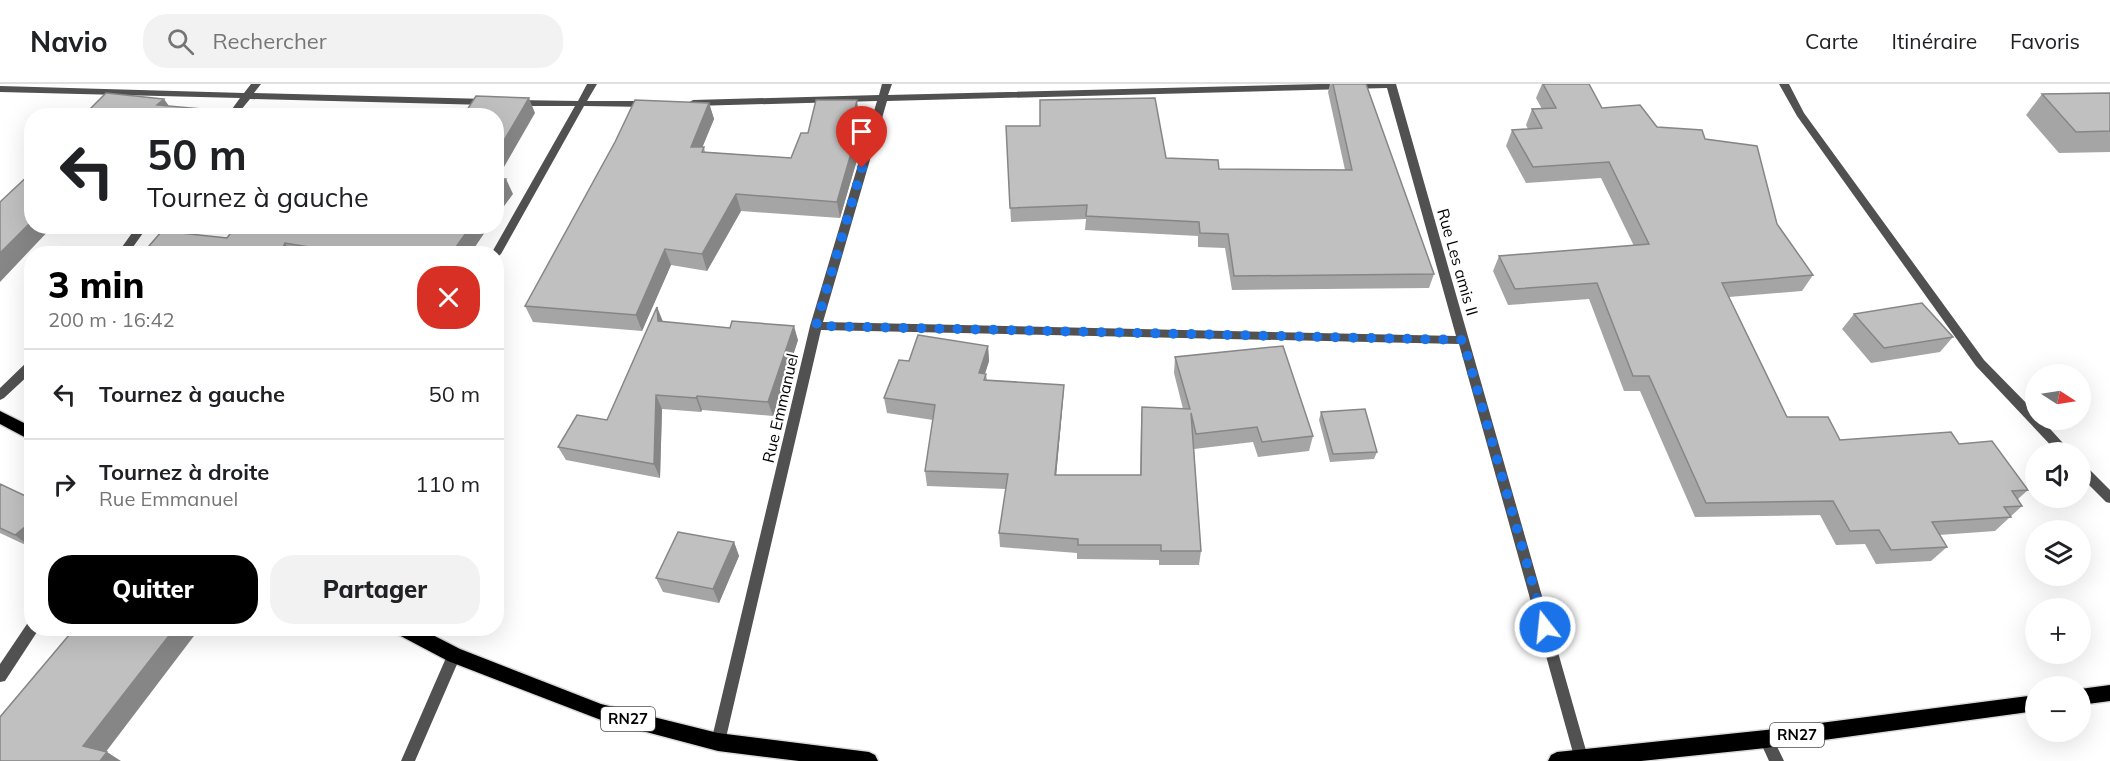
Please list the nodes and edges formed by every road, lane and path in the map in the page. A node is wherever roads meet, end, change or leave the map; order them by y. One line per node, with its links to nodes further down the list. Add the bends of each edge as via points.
1 (256, 84): 7 (street)
2 (592, 84): 13 (street)
3 (886, 84): 8 (street, Rue Emmanuel)
4 (1784, 84): 22 (street, via 1800,114 1980,363)
5 (1391, 85): 8 (street); 17 (street, Rue Les amis II)
6 (0, 89): 7 (street)
7 (248, 94): 9 (street); 14 (street)
8 (882, 100): 12 (street); 16 (street, Rue Emmanuel)
9 (498, 103)
10 (510, 103): 13 (street)
11 (663, 104): 13 (street)
12 (686, 104)
13 (582, 105): 15 (street)
14 (237, 108)
15 (501, 246)
16 (816, 326): 17 (street); 33 (street, Rue Emmanuel)
17 (1463, 340): 34 (street, Rue Les amis II)
18 (24, 372): 19 (street)
19 (0, 395)
20 (0, 417): 21 (main road)
21 (24, 430)
22 (2055, 442)
23 (2091, 479): 24 (street)
24 (2110, 498)
25 (27, 636): 28 (street)
26 (417, 636): 27 (main road, RN27)
27 (454, 655): 33 (main road, RN27, via 601,712); 35 (street)
28 (0, 676)
29 (2110, 693): 30 (main road)
30 (2091, 696)
31 (2025, 704): 32 (main road, RN27)
32 (1766, 739): 34 (main road, RN27); 38 (street)
33 (718, 742): 36 (main road, RN27)
34 (1582, 760): 37 (main road, RN27)
35 (408, 761)
36 (869, 761)
37 (1557, 761)
38 (1777, 761)

